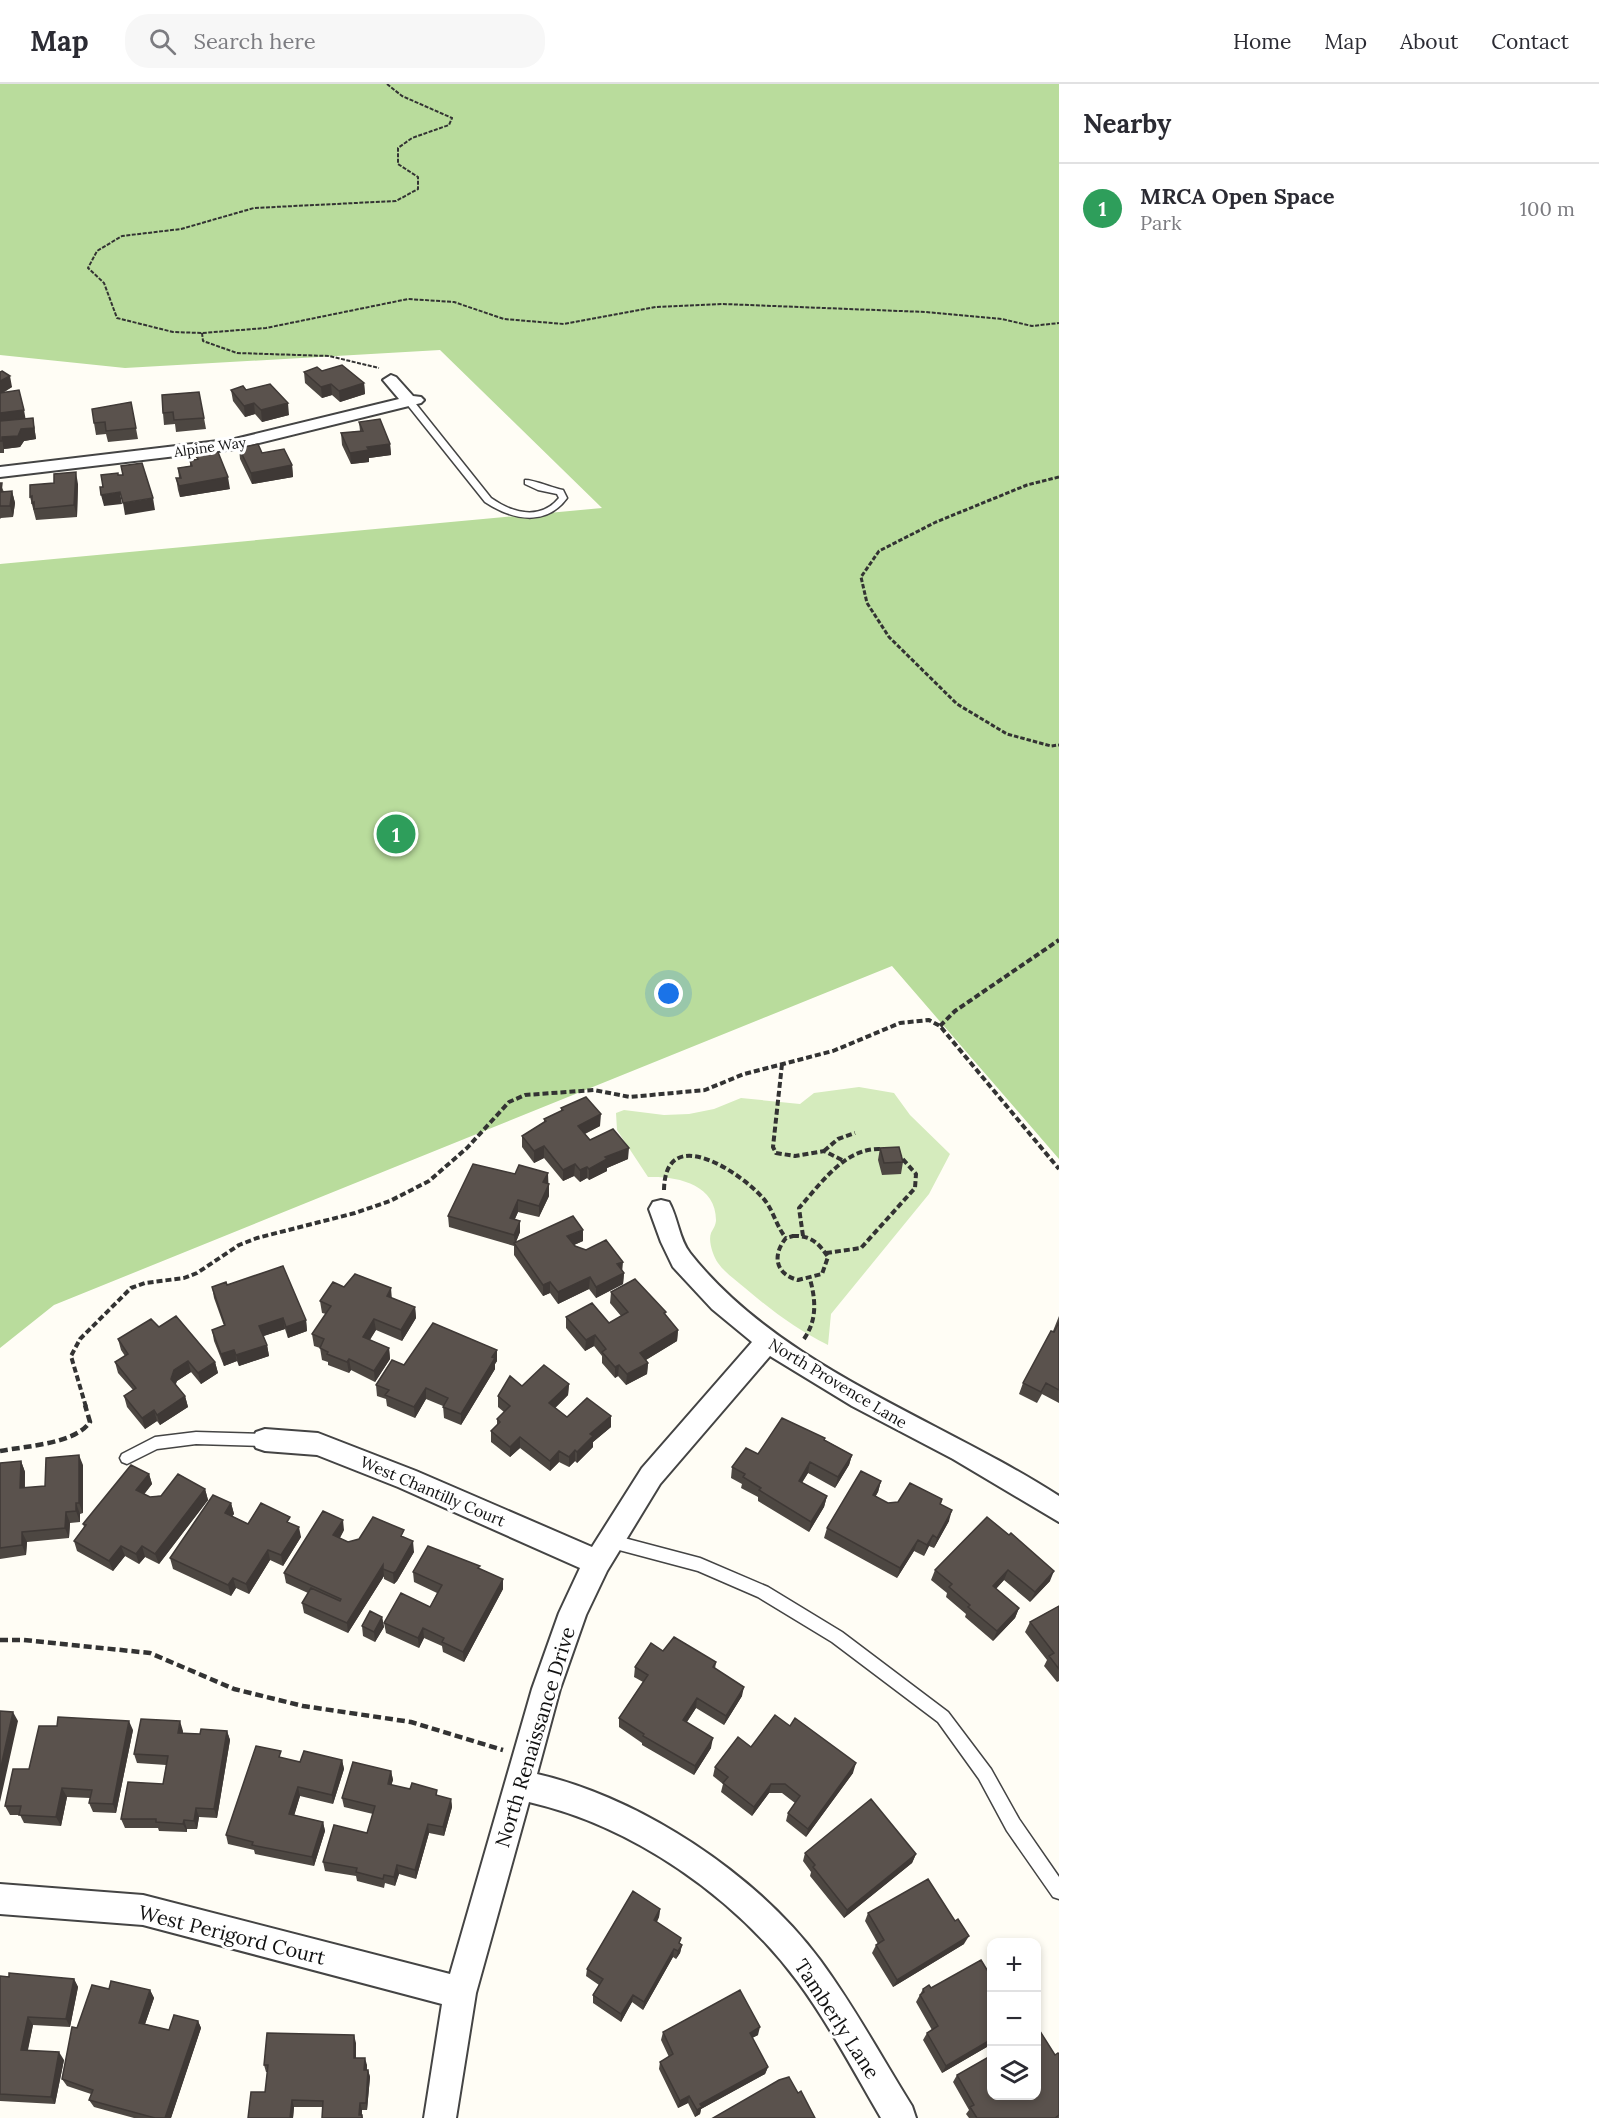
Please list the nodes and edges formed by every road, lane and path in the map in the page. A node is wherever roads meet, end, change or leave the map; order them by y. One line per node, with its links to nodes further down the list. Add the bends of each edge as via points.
1 (387, 84): 3 (path, via 398,96 452,118 449,125 412,138 398,148 398,164 418,177 418,189 396,201 255,208 181,229 122,236 97,251 88,268 104,283 117,318 173,332)
2 (1059, 323): 3 (path, via 1032,326 1002,319 925,312 723,304 656,307 564,324 504,319 454,302 408,299 266,328)
3 (202, 333): 4 (path, via 203,341 237,353 329,356)
4 (387, 374): 5 (street)
5 (412, 401): 6 (street, Alpine Way, via 235,444); 8 (lane, via 488,500 501,509 536,514 552,510 561,501 562,493 558,490)
6 (0, 472)
7 (1059, 477): 9 (path, via 1027,485 936,522 879,551 861,577 867,603 889,637 957,704 1007,734)
8 (528, 482)
9 (1059, 745)
10 (1059, 940): 11 (path, via 955,1011)
11 (940, 1026): 12 (path, via 929,1020 900,1023 833,1051); 16 (path)
12 (782, 1064): 14 (path, via 772,1147 783,1156); 25 (path, via 705,1090 675,1094 630,1097 594,1090 525,1095 509,1102 467,1148 429,1181 390,1201 257,1238 239,1245 197,1273 131,1288 80,1339 71,1356 90,1422 84,1431 73,1437)
13 (855, 1133): 14 (path, via 831,1142)
14 (824, 1151): 15 (path)
15 (844, 1161): 19 (path, via 799,1208); 21 (path, via 862,1149 885,1148 909,1163 916,1174 915,1188 861,1248)
16 (1059, 1169)
17 (665, 1178): 20 (path, via 672,1161 694,1154 703,1157 741,1179 763,1199)
18 (662, 1209): 23 (street, North Provence Lane, via 680,1258 739,1319)
19 (803, 1236): 20 (path); 21 (path, via 815,1240)
20 (786, 1238): 22 (path, via 776,1253 777,1265 794,1279)
21 (826, 1253): 22 (path, via 827,1266 822,1274)
22 (810, 1279): 23 (path, via 815,1294 811,1330)
23 (778, 1349): 27 (street, North Provence Lane, via 909,1426 1008,1476); 28 (street, North Renaissance Drive, via 651,1476)
24 (265, 1440): 26 (lane, via 196,1438 155,1443); 28 (street, West Chantilly Court, via 318,1444)
25 (0, 1451)
26 (127, 1458)
27 (1059, 1510)
28 (603, 1552): 30 (street, North Renaissance Drive, via 559,1649); 31 (lane, via 699,1565 763,1592 837,1637 910,1691 943,1717 964,1743 1013,1825)
29 (0, 1640): 30 (path, via 150,1653 234,1689 303,1706 411,1722)
30 (523, 1771): 33 (street, North Renaissance Drive); 35 (street, Tamberly Lane, via 650,1835 729,1887 766,1921 808,1970)
31 (1059, 1891)
32 (0, 1899): 33 (street, West Perigord Court, via 143,1910)
33 (460, 1993): 34 (street, North Renaissance Drive)
34 (440, 2118)
35 (900, 2118)

